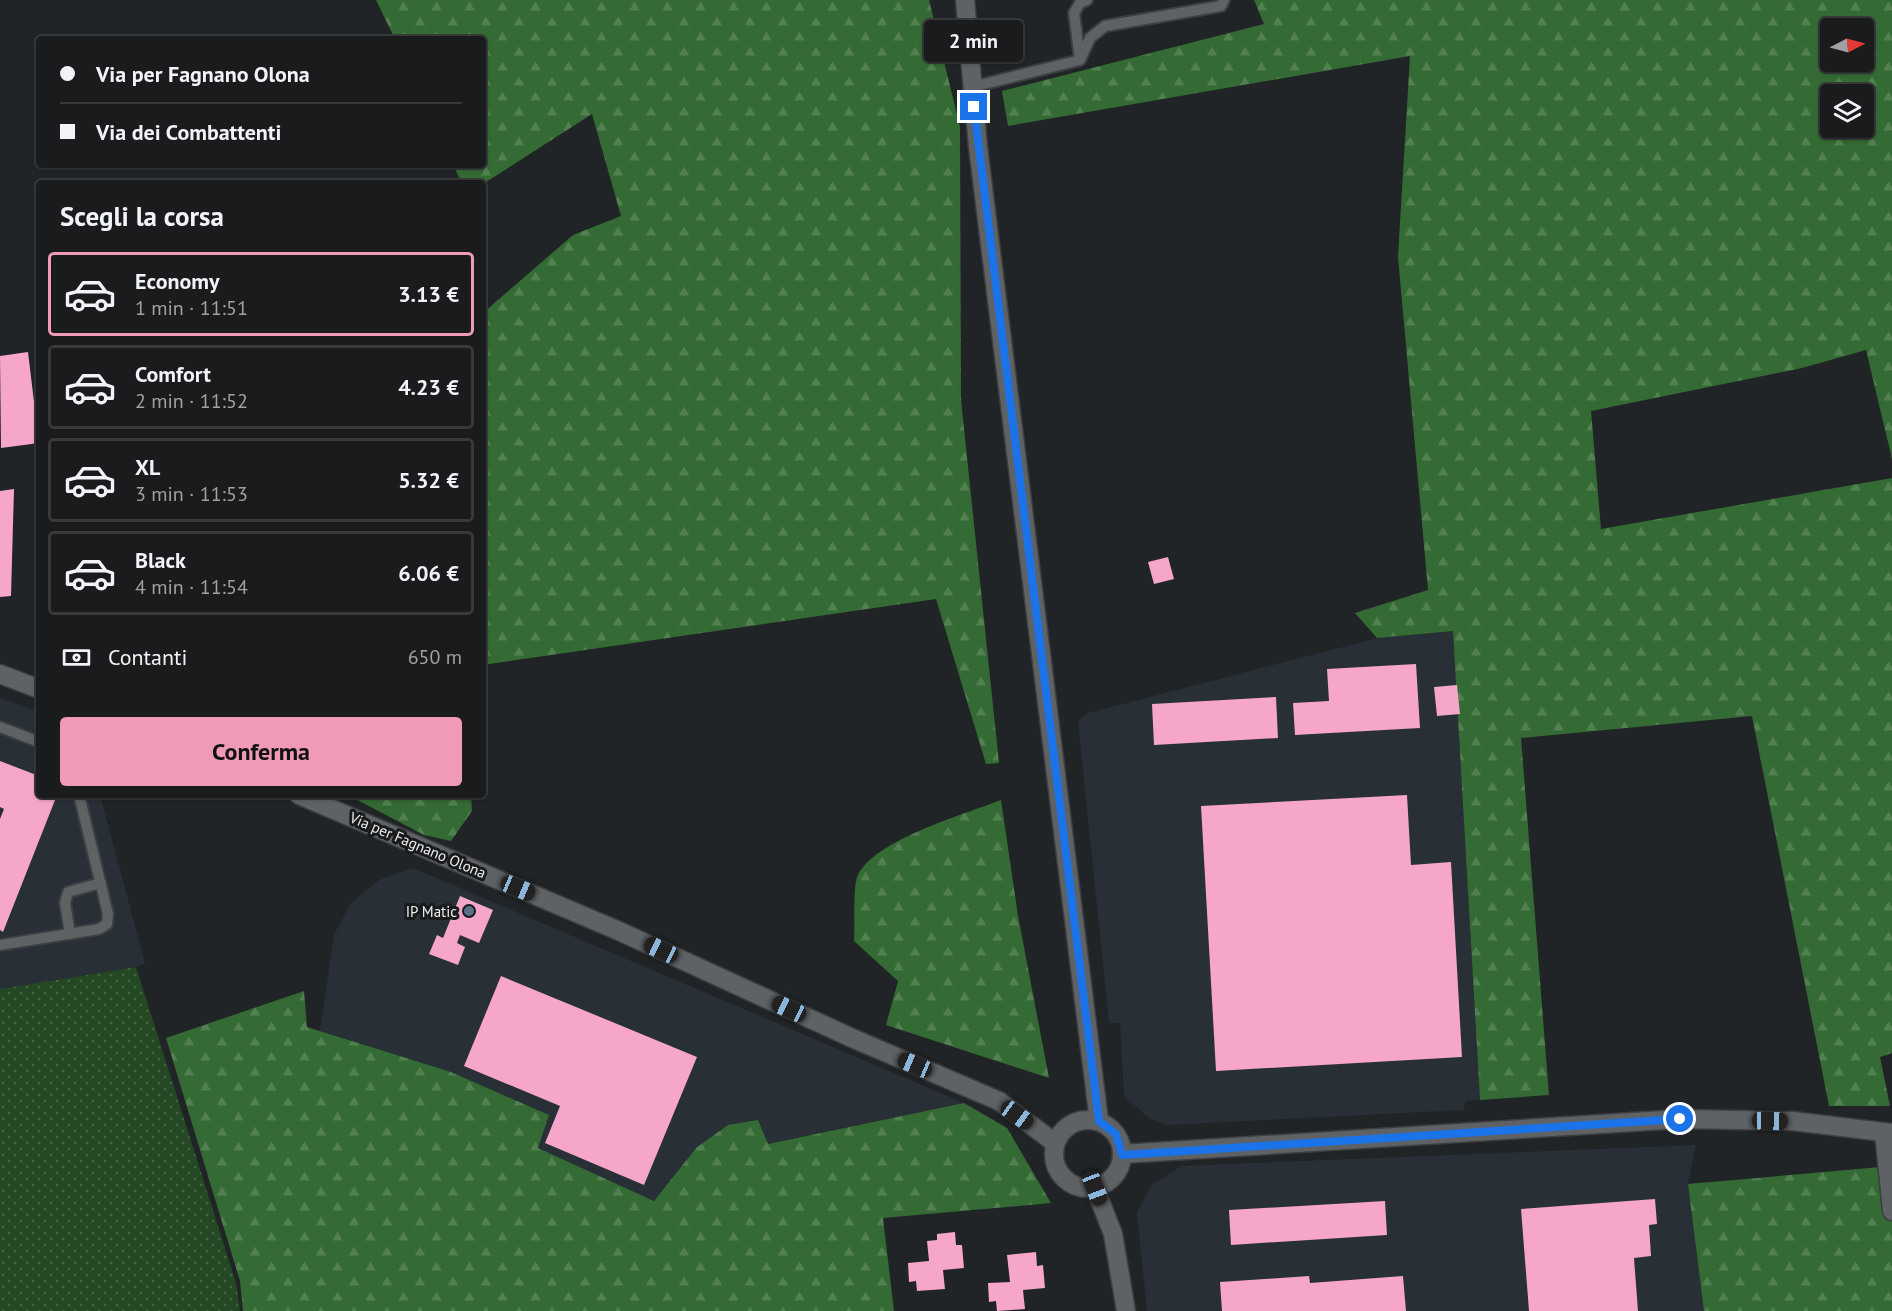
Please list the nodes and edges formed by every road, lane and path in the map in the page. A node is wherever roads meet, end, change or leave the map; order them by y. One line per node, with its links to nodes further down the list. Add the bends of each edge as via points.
1 (965, 0): 5 (main road)
2 (1087, 0): 4 (lane, via 1074,13)
3 (1224, 0): 4 (lane, via 1221,6 1105,26 1090,38)
4 (1080, 60): 5 (lane)
5 (972, 87): 17 (main road)
6 (0, 674): 8 (main road)
7 (0, 681): 9 (lane)
8 (36, 689)
9 (36, 689)
10 (0, 727): 11 (lane)
11 (36, 741)
12 (80, 798): 14 (lane)
13 (305, 798): 19 (main road, Via per Fagnano Olona, via 619,931 999,1101)
14 (101, 884): 15 (lane, via 68,892 64,903); 15 (lane, via 107,924)
15 (70, 934): 16 (lane)
16 (0, 945)
17 (1099, 1121): 19 (main road, via 1078,1121 1068,1126); 20 (main road, via 1116,1134)
18 (1888, 1132): 20 (main road, via 1792,1121 1680,1119); 22 (main road)
19 (1055, 1143): 21 (main road, via 1055,1163 1066,1181)
20 (1122, 1155): 21 (main road, via 1114,1176)
21 (1095, 1188): 23 (main road, via 1113,1234)
22 (1892, 1211)
23 (1126, 1311)

